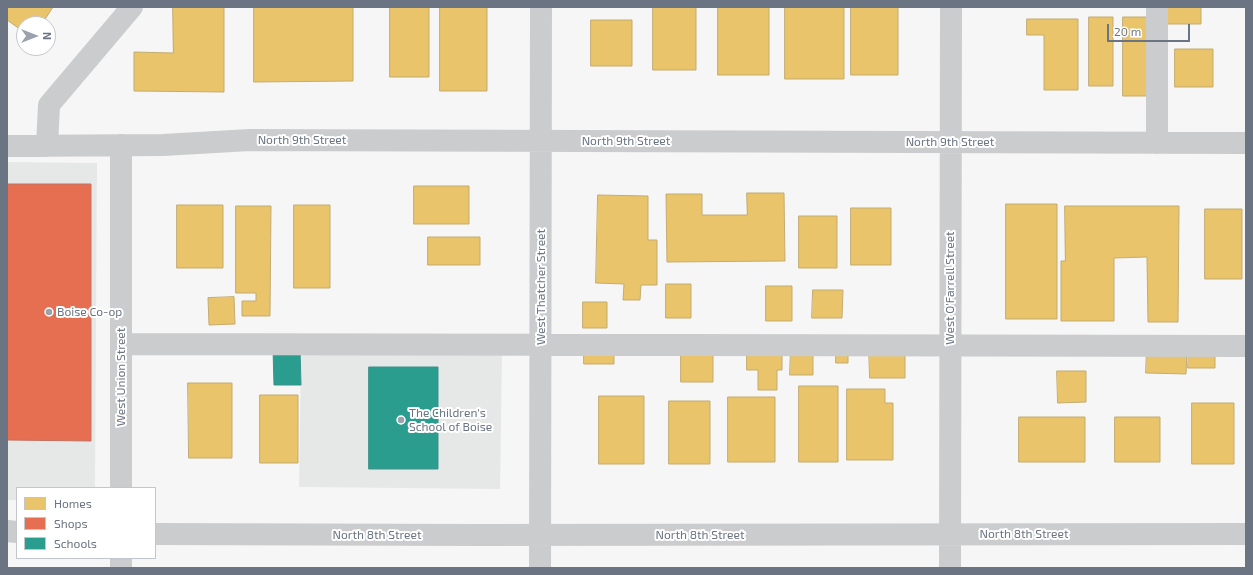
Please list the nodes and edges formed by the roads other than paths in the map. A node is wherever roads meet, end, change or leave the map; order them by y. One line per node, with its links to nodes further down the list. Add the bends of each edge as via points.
1 (132, 7): 11 (street, via 49,104)
2 (541, 7): 5 (street, West Thatcher Street)
3 (951, 7): 6 (street, West O'Farrell Street)
4 (1157, 7): 7 (street)
5 (541, 141): 6 (street, North 9th Street); 9 (street, North 9th Street, via 250,140); 13 (street, West Thatcher Street)
6 (950, 142): 7 (street, North 9th Street); 14 (street, West O'Farrell Street)
7 (1156, 143): 8 (street, North 9th Street)
8 (1246, 143)
9 (121, 145): 11 (street, North 9th Street); 12 (street, West Union Street)
10 (7, 146): 11 (street, North 9th Street)
11 (47, 146)
12 (121, 344): 13 (street); 16 (street, West Union Street)
13 (540, 344): 14 (street); 20 (street, West Thatcher Street)
14 (950, 346): 15 (street); 18 (street, West O'Farrell Street)
15 (1246, 346)
16 (121, 487)
17 (156, 534): 20 (street, North 8th Street)
18 (950, 534): 19 (street, North 8th Street); 20 (street, North 8th Street); 22 (street, West O'Farrell Street)
19 (1246, 534)
20 (540, 535): 21 (street, West Thatcher Street)
21 (540, 568)
22 (950, 568)

